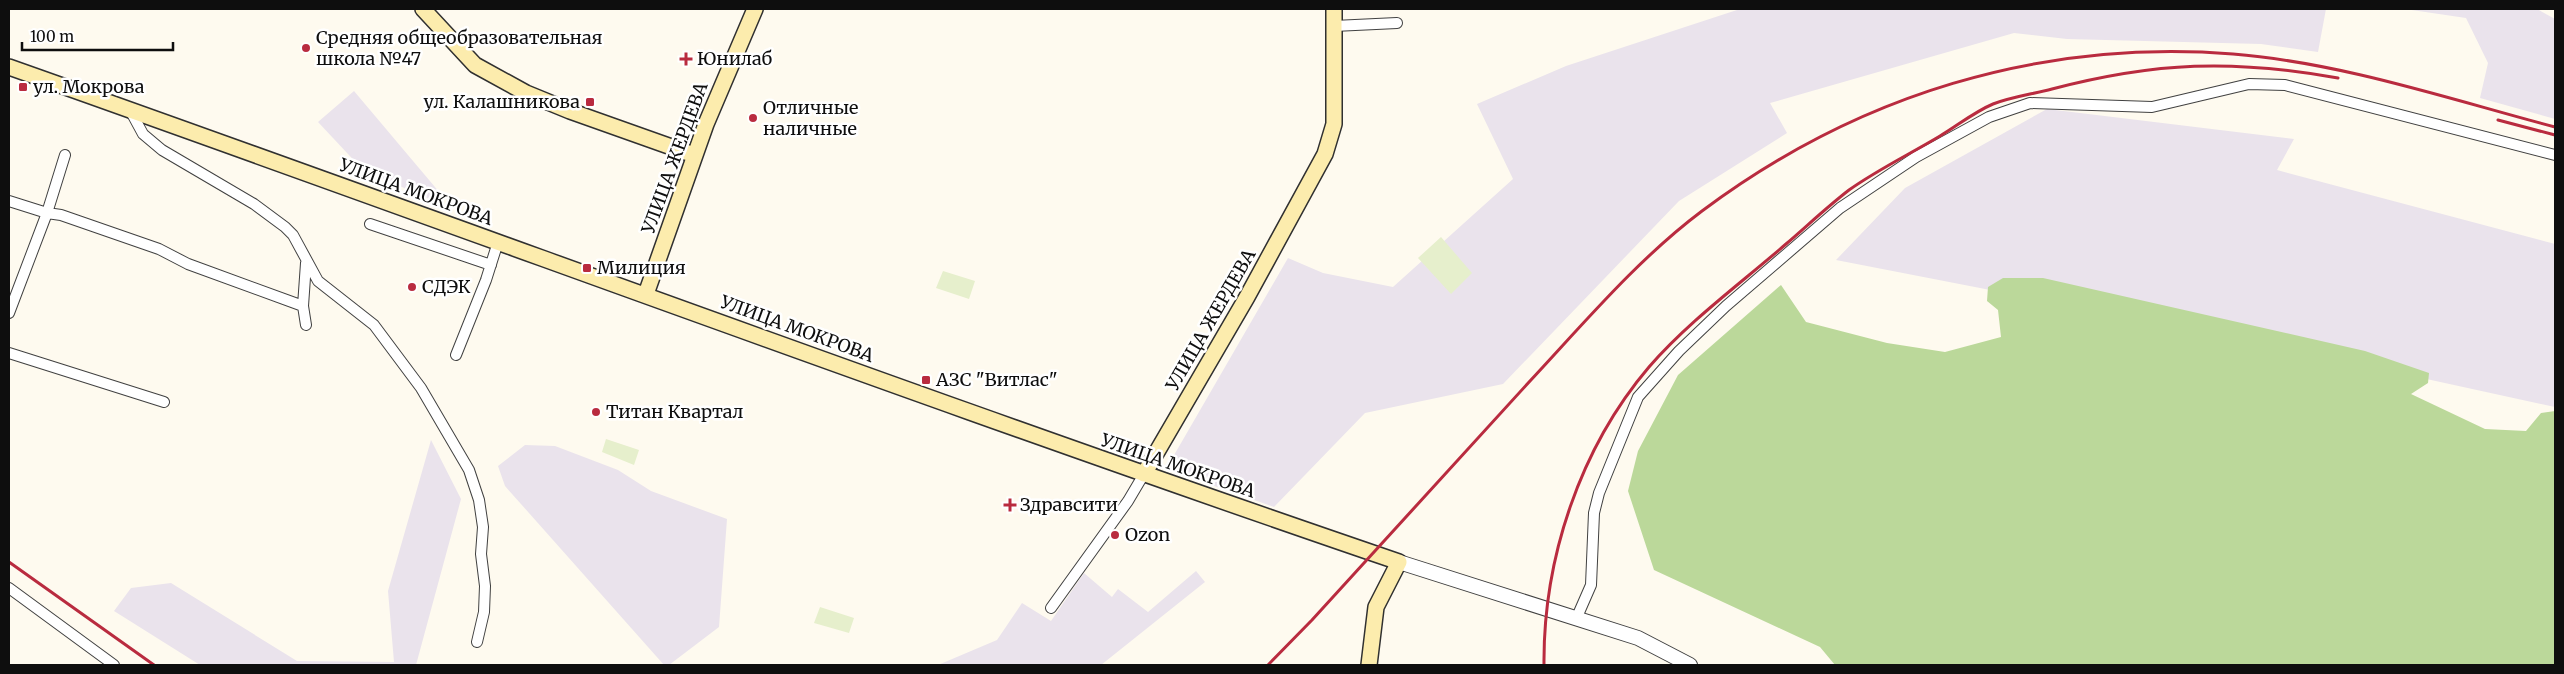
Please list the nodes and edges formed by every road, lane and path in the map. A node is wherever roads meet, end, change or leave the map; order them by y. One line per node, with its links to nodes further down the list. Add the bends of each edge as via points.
1 (423, 9): 9 (main road, via 475,65 526,93)
2 (756, 9): 9 (main road, УЛИЦА ЖЕРДЕВА)
3 (1334, 9): 5 (main road, УЛИЦА ЖЕРДЕВА)
4 (1397, 24): 5 (street)
5 (1334, 26): 24 (main road, УЛИЦА ЖЕРДЕВА, via 1334,124 1325,154 1247,297)
6 (9, 67): 7 (main road, УЛИЦА МОКРОВА)
7 (130, 110): 14 (main road, УЛИЦА МОКРОВА); 15 (street, via 143,134 162,150 254,204 285,227 293,235)
8 (65, 155): 12 (street)
9 (694, 155): 17 (main road, УЛИЦА ЖЕРДЕВА)
10 (2555, 155): 28 (street, via 2285,85 2249,84 2130,108 2030,102 1989,117 1916,157 1840,208 1726,306 1638,396 1599,493 1594,513 1591,585)
11 (9, 201): 12 (street)
12 (47, 213): 18 (street, via 159,249 188,264); 19 (street)
13 (370, 224): 16 (street)
14 (498, 242): 16 (street); 17 (main road, УЛИЦА МОКРОВА)
15 (306, 262): 18 (street); 29 (street, via 325,289 361,314 384,338 421,388 469,470 479,500 483,527 484,612)
16 (491, 265): 22 (street)
17 (646, 294): 24 (main road, УЛИЦА МОКРОВА)
18 (303, 306): 20 (street)
19 (9, 313)
20 (306, 325)
21 (9, 353): 23 (street)
22 (456, 355)
23 (164, 402)
24 (1144, 474): 25 (main road, УЛИЦА МОКРОВА); 27 (street, УЛИЦА ЖЕРДЕВА, via 1128,502)
25 (1399, 562): 28 (street, УЛИЦА МОКРОВА); 31 (main road, via 1376,606)
26 (9, 588): 30 (street)
27 (1051, 608)
28 (1577, 617): 32 (street, УЛИЦА МОКРОВА, via 1638,638)
29 (477, 642)
30 (114, 665)
31 (1369, 665)
32 (1690, 665)

